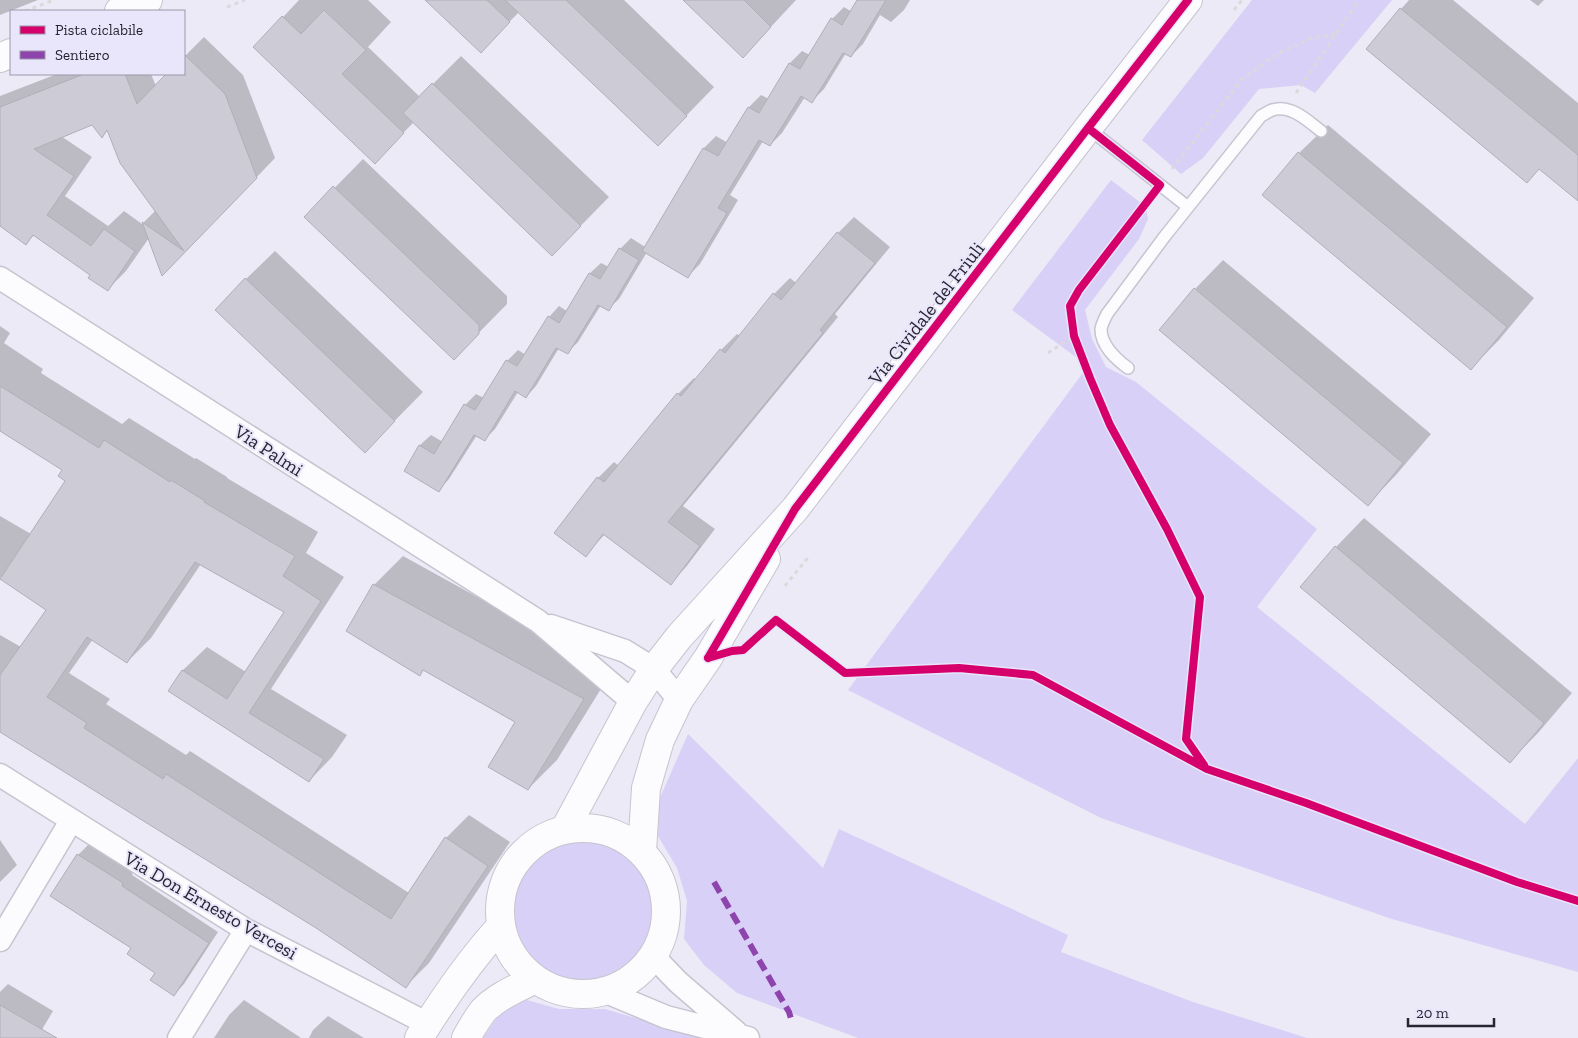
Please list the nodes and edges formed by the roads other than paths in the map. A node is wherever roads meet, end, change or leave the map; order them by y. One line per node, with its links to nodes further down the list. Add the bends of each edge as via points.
1 (148, 0): 3 (street)
2 (1188, 0): 4 (street, Via Cividale del Friuli)
3 (122, 10)
4 (1088, 128): 6 (lane); 9 (street, Via Cividale del Friuli)
5 (1321, 131): 6 (lane, via 1298,113 1272,110 1262,116)
6 (1188, 208): 8 (lane, via 1107,314 1101,329 1113,356)
7 (0, 278): 10 (street, Via Palmi)
8 (1128, 368)
9 (795, 509): 11 (street, Via Cividale del Friuli); 12 (street, Via Cividale del Friuli, via 708,658)
10 (538, 621): 11 (street, Via Palmi, via 626,651); 13 (street, Via Palmi)
11 (654, 669): 12 (street, Via Palmi); 13 (street, Via Cividale del Friuli)
12 (679, 700): 17 (street, Via Cividale del Friuli, via 660,740 646,788)
13 (633, 702): 16 (street, Via Cividale del Friuli)
14 (0, 775): 15 (street, Via Don Ernesto Vercesi)
15 (71, 821): 19 (street, Via Don Ernesto Vercesi); 20 (street)
16 (565, 830): 17 (street, via 606,830); 18 (street, via 550,834 532,845 518,859 507,877 501,897)
17 (642, 851): 21 (street, via 660,876 666,901 665,927)
18 (501, 926): 22 (street, via 514,956); 24 (street)
19 (246, 930): 24 (street, Via Don Ernesto Vercesi); 26 (street)
20 (0, 940)
21 (653, 956): 23 (street, via 632,978); 25 (street, via 678,982)
22 (535, 979): 23 (street, via 568,992); 27 (street, via 490,1005)
23 (604, 991): 25 (street, via 666,1017)
24 (424, 1031)
25 (743, 1036)
26 (179, 1038)
27 (466, 1038)

